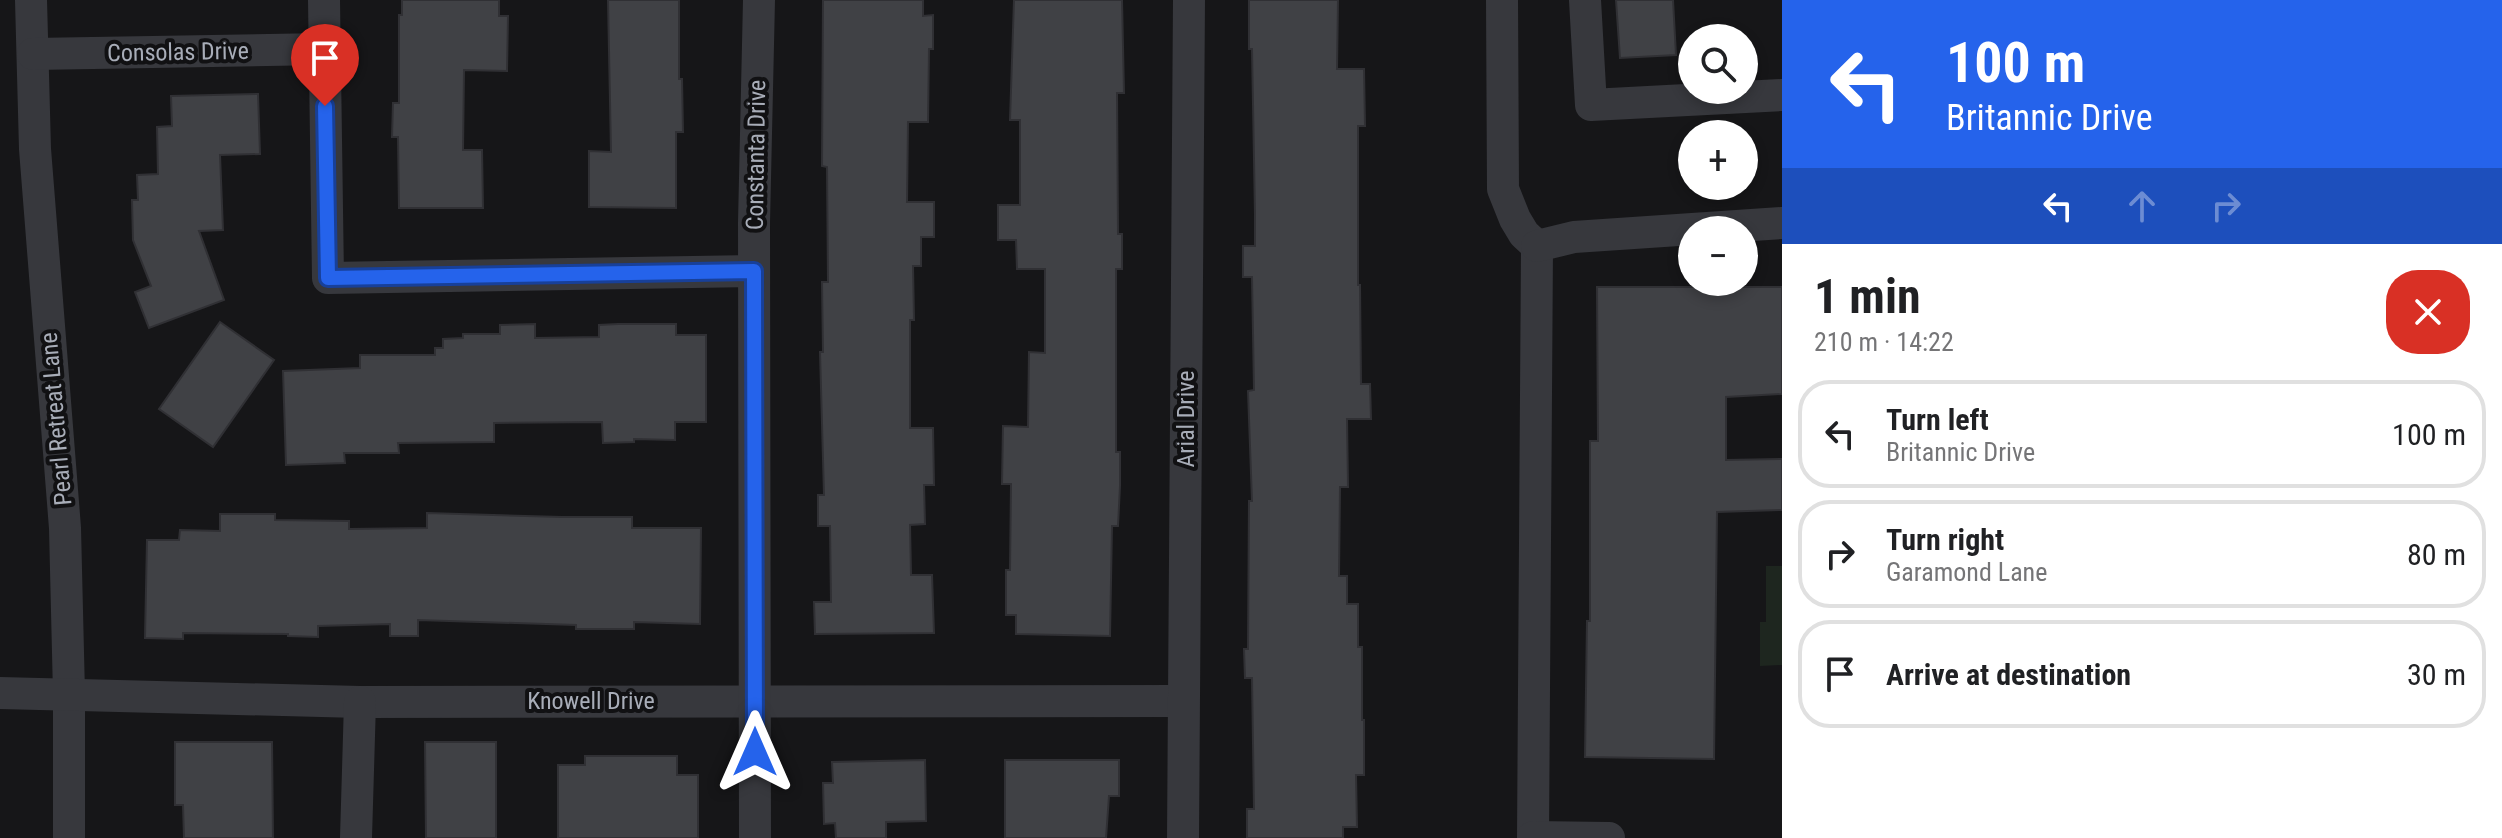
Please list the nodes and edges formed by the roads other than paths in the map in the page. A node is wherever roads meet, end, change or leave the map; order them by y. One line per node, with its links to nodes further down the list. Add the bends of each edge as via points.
1 (31, 0): 8 (street, Pearl Retreat Lane)
2 (324, 0): 7 (street)
3 (759, 0): 12 (street, Constanta Drive)
4 (1189, 0): 16 (street, Arial Drive)
5 (1502, 0): 11 (street, via 1503,189 1515,219)
6 (1585, 0): 9 (street, via 1591,105)
7 (324, 49): 8 (street, Consolas Drive); 12 (street, via 328,278)
8 (33, 54): 14 (street, Pearl Retreat Lane, via 35,149 65,528)
9 (1782, 95)
10 (1782, 223): 11 (street, via 1574,237)
11 (1537, 246): 18 (street)
12 (754, 271): 15 (street, Constanta Drive)
13 (0, 693): 14 (street, Knowell Drive)
14 (69, 694): 17 (street, Knowell Drive); 19 (street, Pearl Retreat Lane)
15 (755, 700): 16 (street, Knowell Drive); 17 (street, Knowell Drive); 21 (street, Constanta Drive)
16 (1183, 701): 22 (street, Arial Drive)
17 (360, 702): 20 (street)
18 (1533, 837): 23 (street)
19 (69, 838)
20 (356, 838)
21 (755, 838)
22 (1183, 838)
23 (1609, 838)

